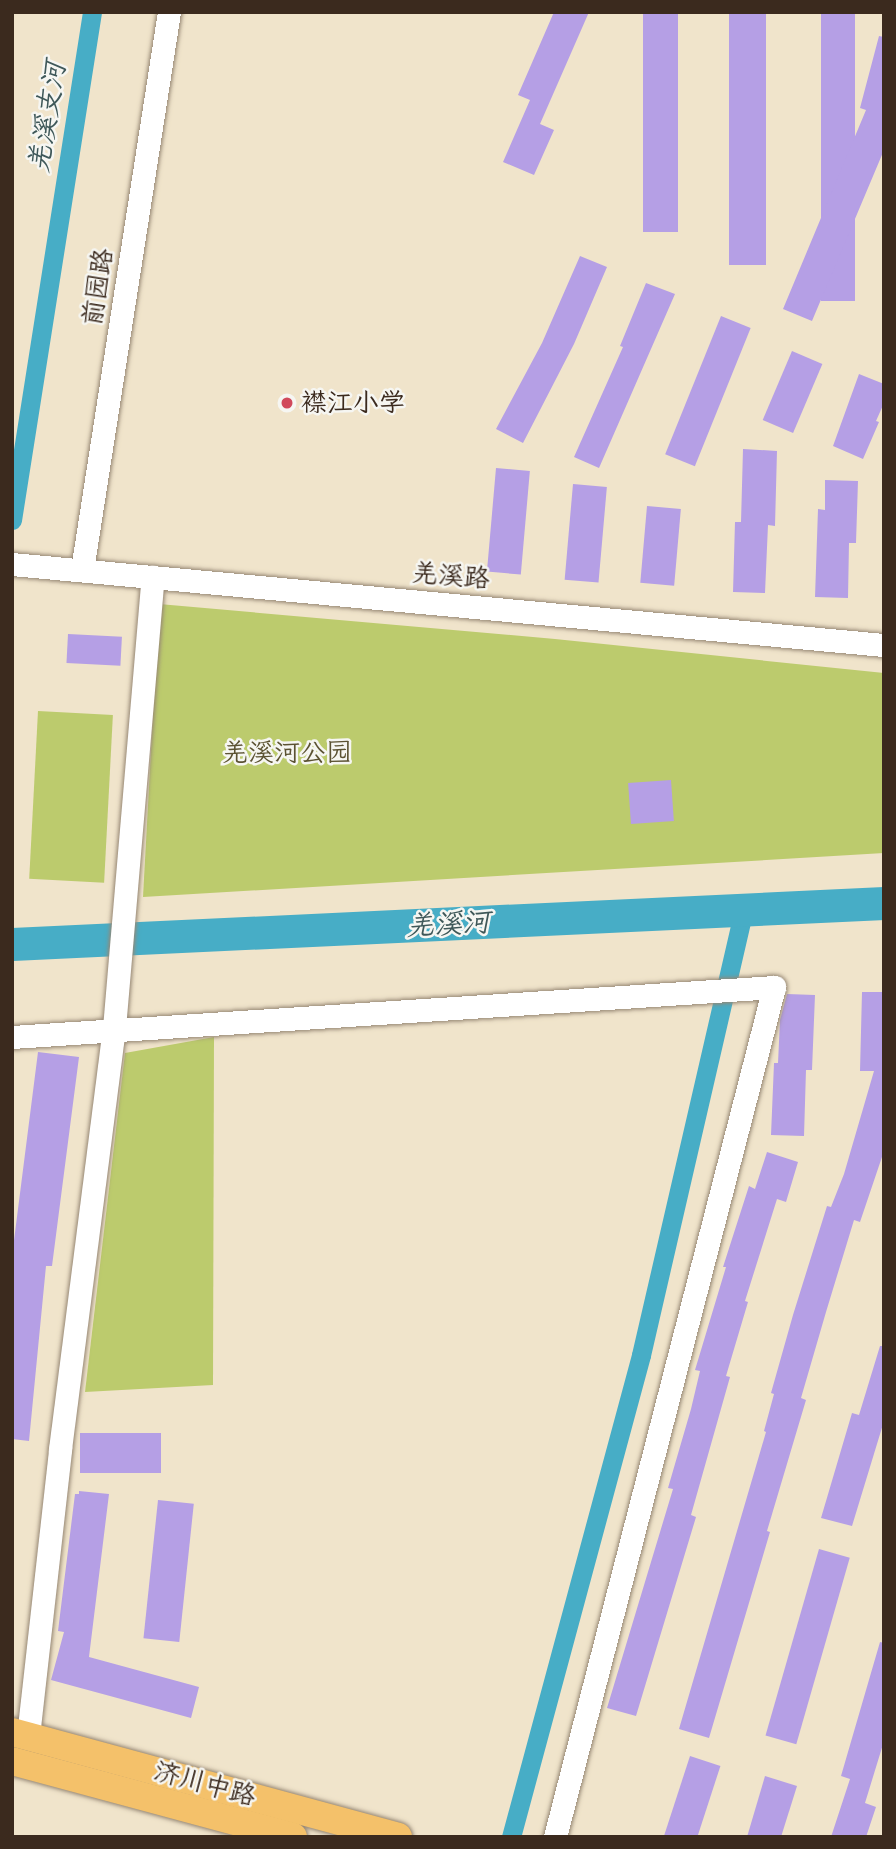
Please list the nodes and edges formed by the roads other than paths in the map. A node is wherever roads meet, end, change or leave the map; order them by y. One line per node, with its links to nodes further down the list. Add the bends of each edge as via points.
1 (169, 12): 3 (street, 前园路)
2 (12, 564): 3 (street, 羌溪路)
3 (74, 570): 4 (street, 羌溪路)
4 (153, 577): 5 (street, 羌溪路); 6 (street)
5 (884, 645)
6 (114, 1028): 7 (street); 8 (street); 12 (street, via 774,987)
7 (12, 1037)
8 (20, 1734): 11 (main road, 济川中路)
9 (12, 1761): 10 (main road, 济川中路)
10 (293, 1837)
11 (398, 1837)
12 (555, 1837)

